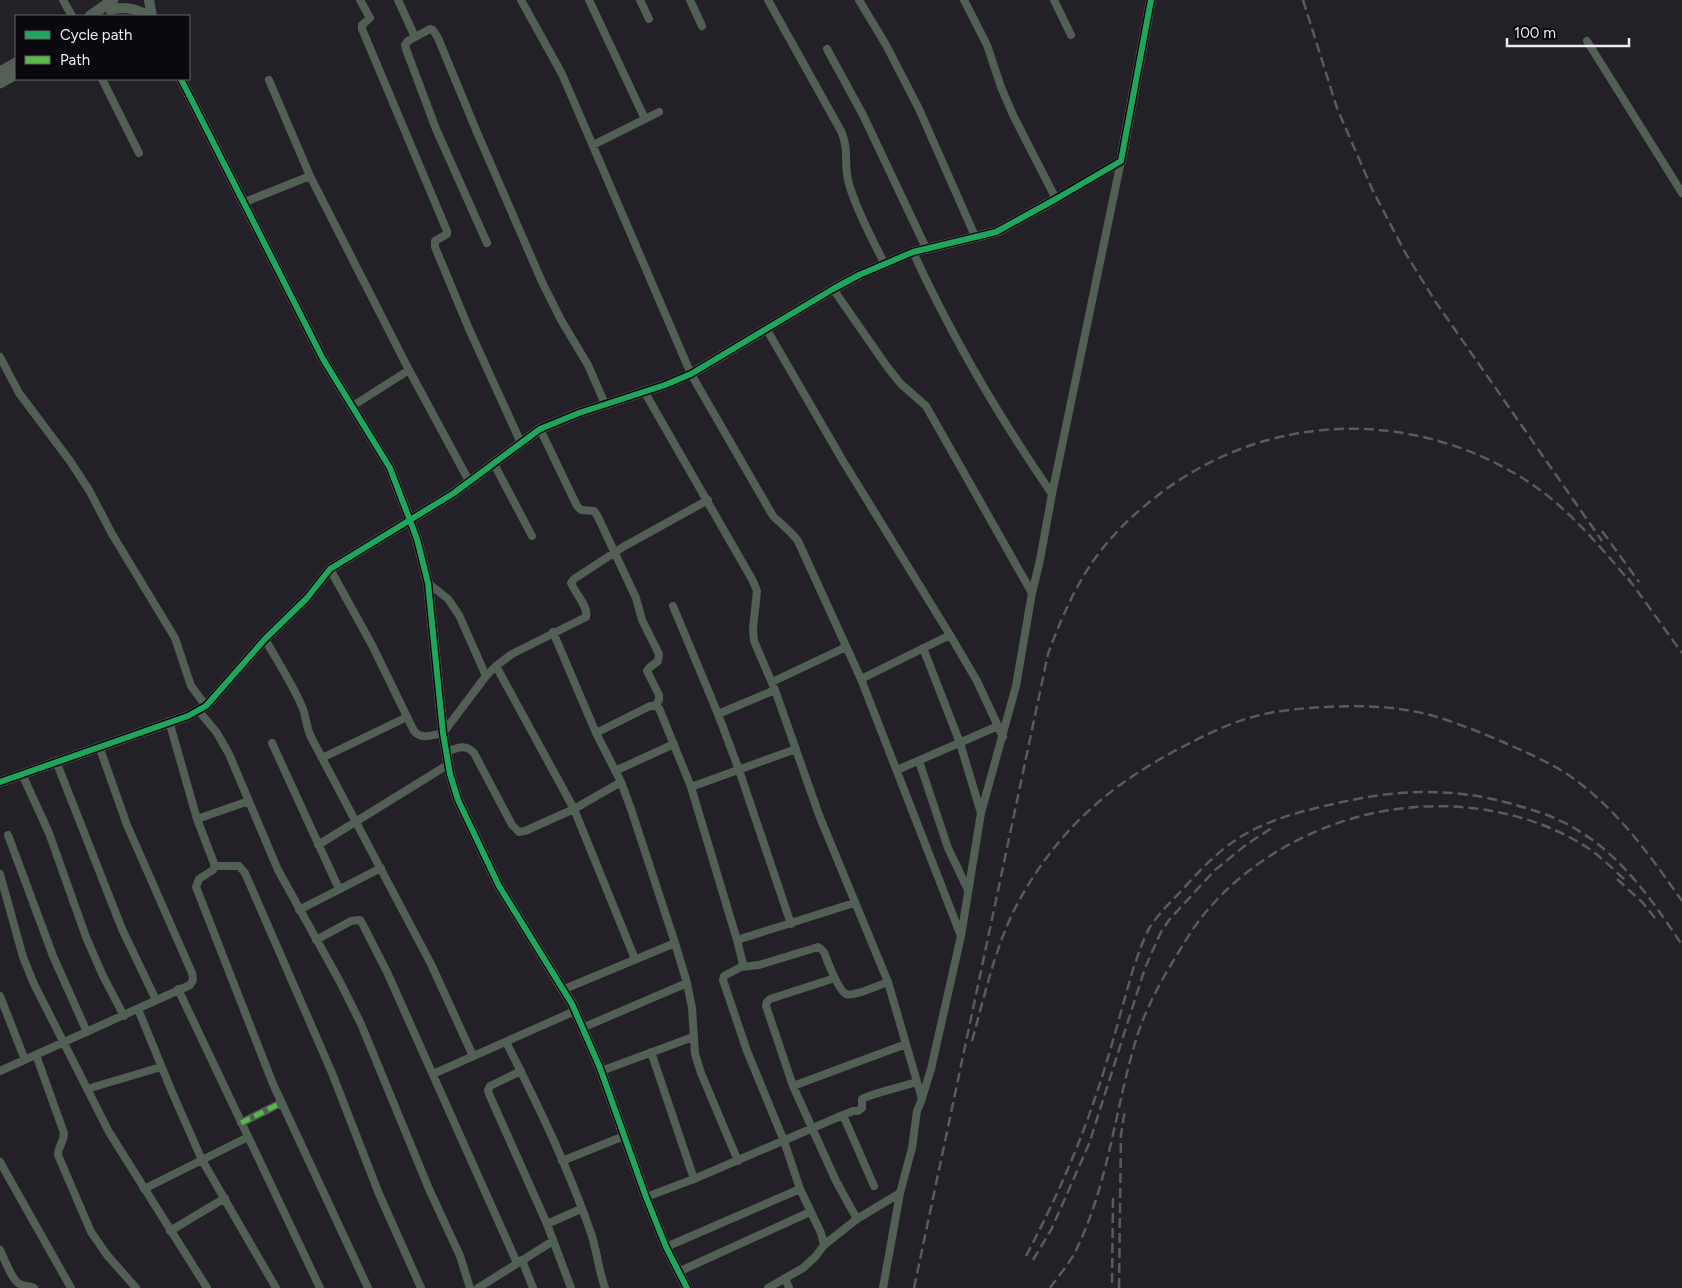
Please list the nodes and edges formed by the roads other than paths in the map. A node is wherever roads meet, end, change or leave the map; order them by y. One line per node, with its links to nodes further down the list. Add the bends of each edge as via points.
1 (63, 0): 16 (street)
2 (124, 0): 15 (main road)
3 (149, 0): 19 (street)
4 (360, 0): 56 (street, via 370,18 362,29 447,231 435,242 435,247)
5 (398, 0): 23 (street)
6 (521, 0): 35 (street, via 562,74)
7 (590, 0): 34 (street)
8 (640, 0): 20 (street)
9 (690, 0): 21 (street)
10 (768, 0): 46 (street, via 841,130 846,142 849,185)
11 (859, 0): 42 (street, via 919,109)
12 (964, 0): 40 (street, via 987,45 1009,108)
13 (1054, 0): 22 (street)
14 (1151, 0): 37 (street)
15 (109, 9): 17 (main road); 18 (street, via 124,7)
16 (71, 15)
17 (93, 15)
18 (146, 15)
19 (152, 15)
20 (650, 19)
21 (702, 26)
22 (1072, 35)
23 (415, 37): 43 (street, via 405,45 406,49 436,129); 53 (street, via 430,30 436,32 542,282 588,365)
24 (1587, 41): 39 (street)
25 (827, 49): 44 (street, via 863,115)
26 (15, 64): 27 (main road)
27 (0, 72)
28 (15, 75): 32 (main road)
29 (102, 80): 36 (street)
30 (182, 80): 41 (street)
31 (269, 80): 38 (street)
32 (0, 83)
33 (659, 112): 34 (street)
34 (645, 119): 35 (street)
35 (593, 145): 51 (street)
36 (139, 153)
37 (1121, 162): 40 (street); 59 (street)
38 (310, 176): 41 (street); 50 (street)
39 (1682, 193)
40 (1056, 199): 42 (street, via 996,232)
41 (245, 202): 54 (street, via 288,293)
42 (975, 236): 44 (street)
43 (487, 243)
44 (926, 248): 45 (street)
45 (913, 252): 46 (street); 59 (street, via 961,348)
46 (884, 263): 47 (street)
47 (833, 288): 48 (street); 66 (street, via 888,368 926,406)
48 (767, 330): 51 (street); 69 (street)
49 (0, 357): 78 (street, via 19,394 70,460 175,638)
50 (409, 370): 54 (street); 58 (street)
51 (691, 374): 52 (street); 71 (street, via 773,516 798,541)
52 (644, 391): 53 (street); 60 (street)
53 (605, 404): 55 (street)
54 (352, 407): 61 (street, via 390,468)
55 (540, 429): 56 (street); 63 (street, via 577,506 581,510 594,511)
56 (521, 443): 57 (street)
57 (494, 464): 58 (street); 62 (street)
58 (469, 481): 61 (street)
59 (1052, 494): 66 (street)
60 (708, 500): 63 (street); 76 (street, via 757,591 754,641)
61 (409, 520): 64 (street); 65 (street)
62 (532, 536)
63 (615, 553): 68 (street, via 572,581 587,614 583,620); 77 (street, via 659,654 658,661 647,671 659,695 660,700)
64 (330, 569): 70 (street, via 307,598); 80 (street)
65 (428, 583): 74 (street, via 448,600 459,615); 83 (street)
66 (1032, 593): 85 (street)
67 (672, 606): 79 (street)
68 (553, 632): 73 (street); 84 (street)
69 (950, 635): 72 (street); 82 (street)
70 (265, 639): 78 (street); 92 (street, via 299,702 307,730)
71 (846, 647): 75 (street); 76 (street)
72 (923, 648): 75 (street); 87 (street)
73 (496, 666): 74 (street); 104 (street)
74 (486, 676): 83 (street)
75 (861, 679): 97 (street)
76 (774, 686): 79 (street); 90 (street)
77 (655, 706): 84 (street); 88 (street, via 659,708)
78 (202, 708): 81 (street); 103 (street, via 229,754)
79 (718, 714): 96 (street)
80 (407, 717): 83 (street, via 420,737); 92 (street)
81 (169, 721): 89 (street); 106 (street)
82 (998, 726): 85 (street); 87 (street)
83 (443, 733): 91 (street)
84 (596, 733): 98 (street)
85 (1004, 737): 105 (street)
86 (272, 743): 109 (street)
87 (960, 743): 93 (street); 105 (street)
88 (674, 744): 98 (street); 102 (street)
89 (99, 746): 94 (street); 127 (street, via 127,825 192,973 190,984)
90 (796, 749): 96 (street); 115 (street)
91 (447, 752): 95 (street); 104 (street, via 465,747 474,753 512,825 519,832)
92 (322, 758): 107 (street)
93 (919, 761): 97 (street); 114 (street, via 948,848)
94 (56, 762): 99 (street); 130 (street, via 122,929)
95 (448, 764): 107 (street); 128 (street, via 458,800 499,886)
96 (739, 770): 102 (street); 117 (street)
97 (897, 770): 118 (street)
98 (615, 771): 101 (street)
99 (22, 774): 100 (street); 133 (street, via 49,832 86,937)
100 (0, 782)
101 (621, 782): 104 (street); 121 (street)
102 (691, 787): 120 (street)
103 (249, 802): 106 (street); 116 (street)
104 (574, 808): 122 (street)
105 (982, 813): 114 (street)
106 (197, 819): 110 (street)
107 (357, 821): 109 (street); 111 (street)
108 (8, 835): 135 (street, via 53,956)
109 (318, 845): 113 (street)
110 (215, 866): 153 (street, via 198,879 196,887); 190 (street, via 239,866 245,873)
111 (381, 868): 113 (street); 142 (street, via 431,964)
112 (0, 874): 137 (street, via 23,957)
113 (339, 889): 116 (street)
114 (968, 890): 118 (street)
115 (854, 903): 117 (street); 125 (street)
116 (299, 910): 119 (street)
117 (791, 924): 120 (street)
118 (961, 936): 152 (street)
119 (316, 940): 148 (street, via 351,921 360,920); 191 (street, via 361,1024 460,1256)
120 (737, 940): 123 (street, via 743,961)
121 (675, 943): 122 (street); 126 (street)
122 (635, 959): 128 (street)
123 (741, 967): 124 (street, via 818,947 824,952); 159 (street, via 724,976 724,986 746,1051)
124 (835, 978): 125 (street, via 847,994); 150 (street, via 766,1002)
125 (888, 982): 139 (street)
126 (686, 983): 134 (street); 136 (street, via 692,1008)
127 (178, 989): 130 (street); 155 (street)
128 (562, 990): 132 (street)
129 (0, 996): 143 (street)
130 (156, 1000): 131 (street)
131 (138, 1009): 133 (street); 144 (street)
132 (575, 1011): 134 (street); 138 (street)
133 (124, 1016): 135 (street)
134 (582, 1028): 146 (street)
135 (87, 1032): 137 (street)
136 (693, 1037): 140 (street); 162 (street, via 701,1073)
137 (65, 1042): 141 (street); 151 (street)
138 (506, 1042): 142 (street); 145 (street)
139 (906, 1044): 149 (street); 150 (street)
140 (651, 1052): 146 (street); 164 (street)
141 (36, 1055): 143 (street); 185 (street, via 64,1133 58,1155 65,1172 91,1232)
142 (473, 1056): 148 (street)
143 (25, 1060): 147 (street)
144 (161, 1067): 151 (street); 160 (street)
145 (521, 1071): 161 (street); 174 (street, via 488,1090)
146 (601, 1071): 157 (street)
147 (0, 1072)
148 (433, 1074): 180 (street)
149 (917, 1082): 152 (street); 154 (street, via 867,1095 862,1100 861,1110)
150 (793, 1086): 156 (street)
151 (87, 1089): 166 (street)
152 (922, 1099): 168 (street)
153 (281, 1103): 155 (street); 189 (street)
154 (843, 1115): 156 (street); 165 (street)
155 (241, 1123): 158 (street)
156 (812, 1129): 159 (street); 173 (street)
157 (624, 1136): 161 (street); 169 (street)
158 (248, 1137): 160 (street); 188 (street)
159 (784, 1141): 162 (street); 167 (street)
160 (202, 1160): 166 (street); 170 (street)
161 (562, 1161): 171 (street)
162 (738, 1161): 164 (street)
163 (0, 1162): 184 (street)
164 (694, 1179): 169 (street)
165 (874, 1186)
166 (144, 1189): 175 (street)
167 (800, 1189): 172 (street); 178 (street)
168 (900, 1193): 173 (street); 199 (street)
169 (646, 1197): 178 (street)
170 (225, 1198): 175 (street); 187 (street)
171 (581, 1209): 174 (street); 195 (street, via 592,1236)
172 (810, 1212): 177 (street); 181 (street)
173 (857, 1220): 177 (street)
174 (547, 1224): 176 (street)
175 (170, 1231): 186 (street)
176 (553, 1241): 180 (street); 194 (street)
177 (824, 1245): 182 (street, via 803,1268)
178 (666, 1248): 181 (street)
179 (0, 1250): 183 (street, via 14,1280)
180 (520, 1262): 192 (street); 193 (street)
181 (678, 1272): 196 (street)
182 (785, 1278): 197 (street); 198 (street)
183 (34, 1288)
184 (71, 1288)
185 (136, 1288)
186 (207, 1288)
187 (276, 1288)
188 (320, 1288)
189 (368, 1288)
190 (421, 1288)
191 (470, 1288)
192 (478, 1288)
193 (533, 1288)
194 (571, 1288)
195 (605, 1288)
196 (687, 1288)
197 (768, 1288)
198 (789, 1288)
199 (883, 1288)

